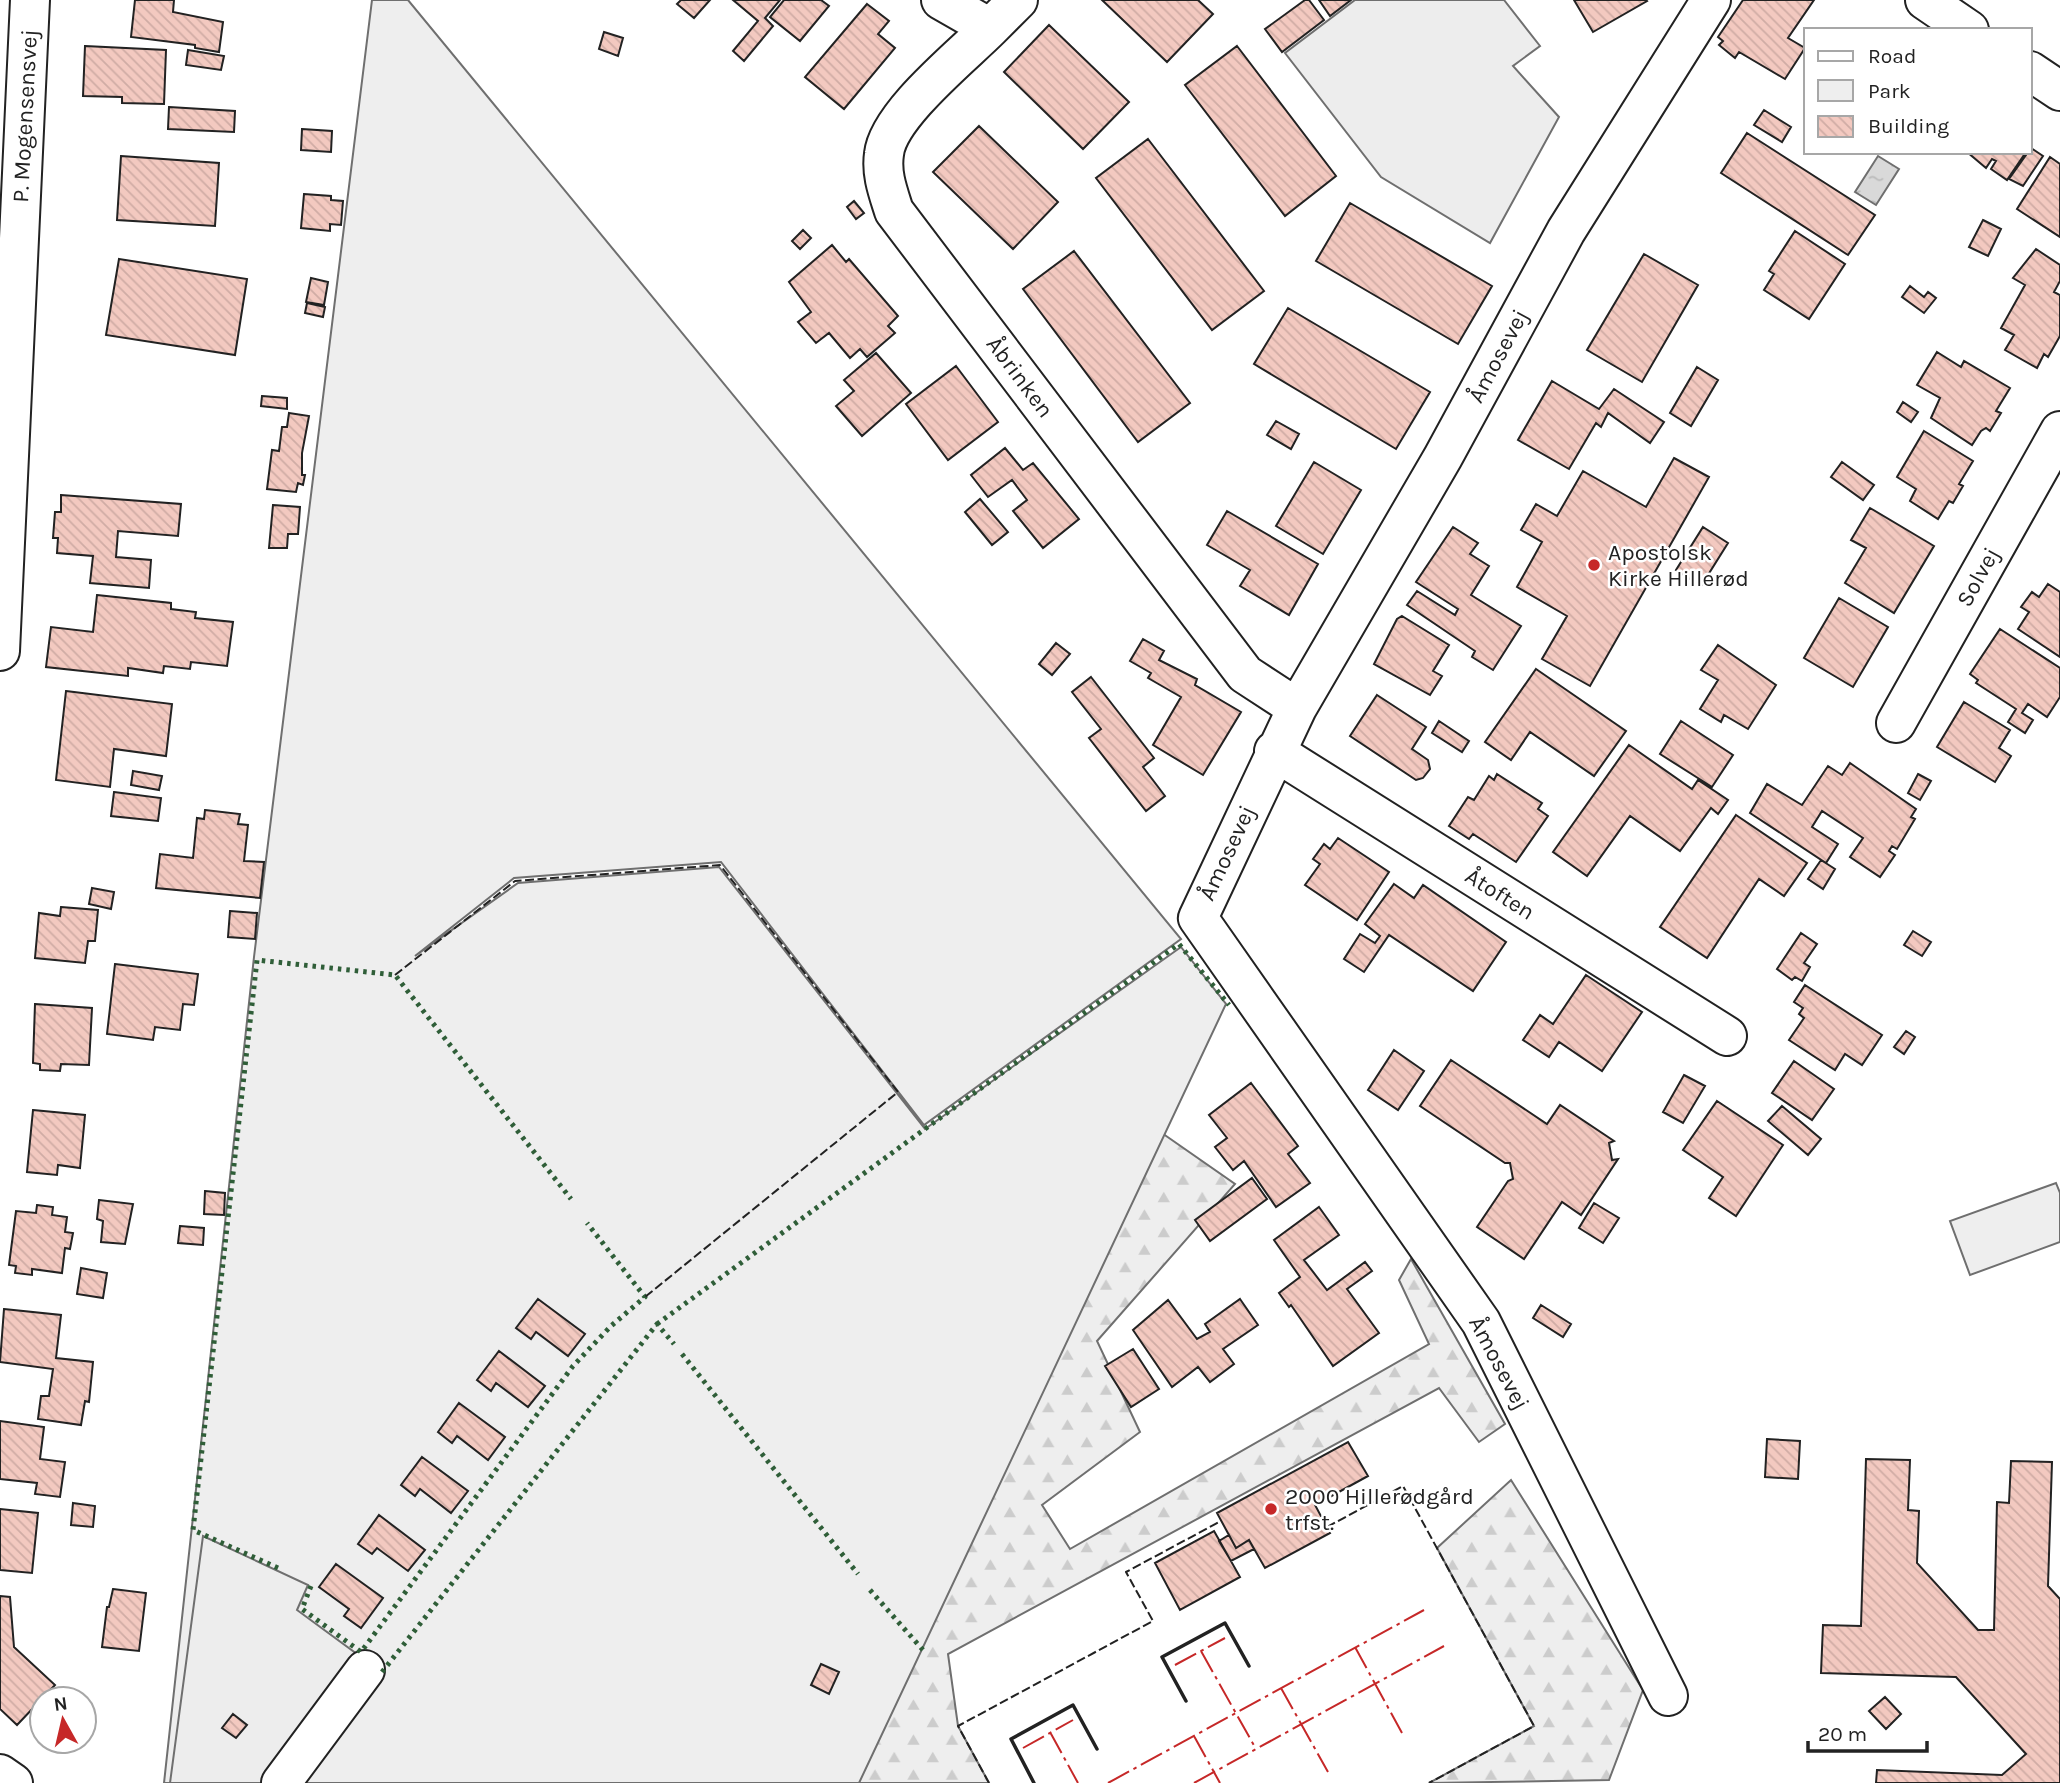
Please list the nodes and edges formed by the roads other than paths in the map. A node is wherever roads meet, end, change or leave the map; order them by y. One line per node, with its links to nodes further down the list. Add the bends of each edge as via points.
1 (30, 0): 11 (street, P. Mogensensvej)
2 (941, 0): 6 (street)
3 (1018, 0): 6 (street, Åbrinken)
4 (1711, 0): 12 (street, Åmosevej, via 1566,231 1443,457)
5 (1925, 0): 7 (street)
6 (990, 28): 12 (street, Åbrinken, via 902,114 884,151 884,181 894,211 1245,674)
7 (1966, 28)
8 (2032, 72): 9 (street)
9 (2060, 91)
10 (2060, 431): 13 (street, Solvej)
11 (0, 651)
12 (1297, 708): 14 (street, Åmosevej)
13 (1896, 723)
14 (1273, 751): 15 (street, Åtoften); 17 (street, Åmosevej, via 1198,918 1480,1322)
15 (1727, 1036)
16 (365, 1670): 20 (street)
17 (1668, 1696)
18 (0, 1774): 19 (street)
19 (13, 1783)
20 (281, 1783)

